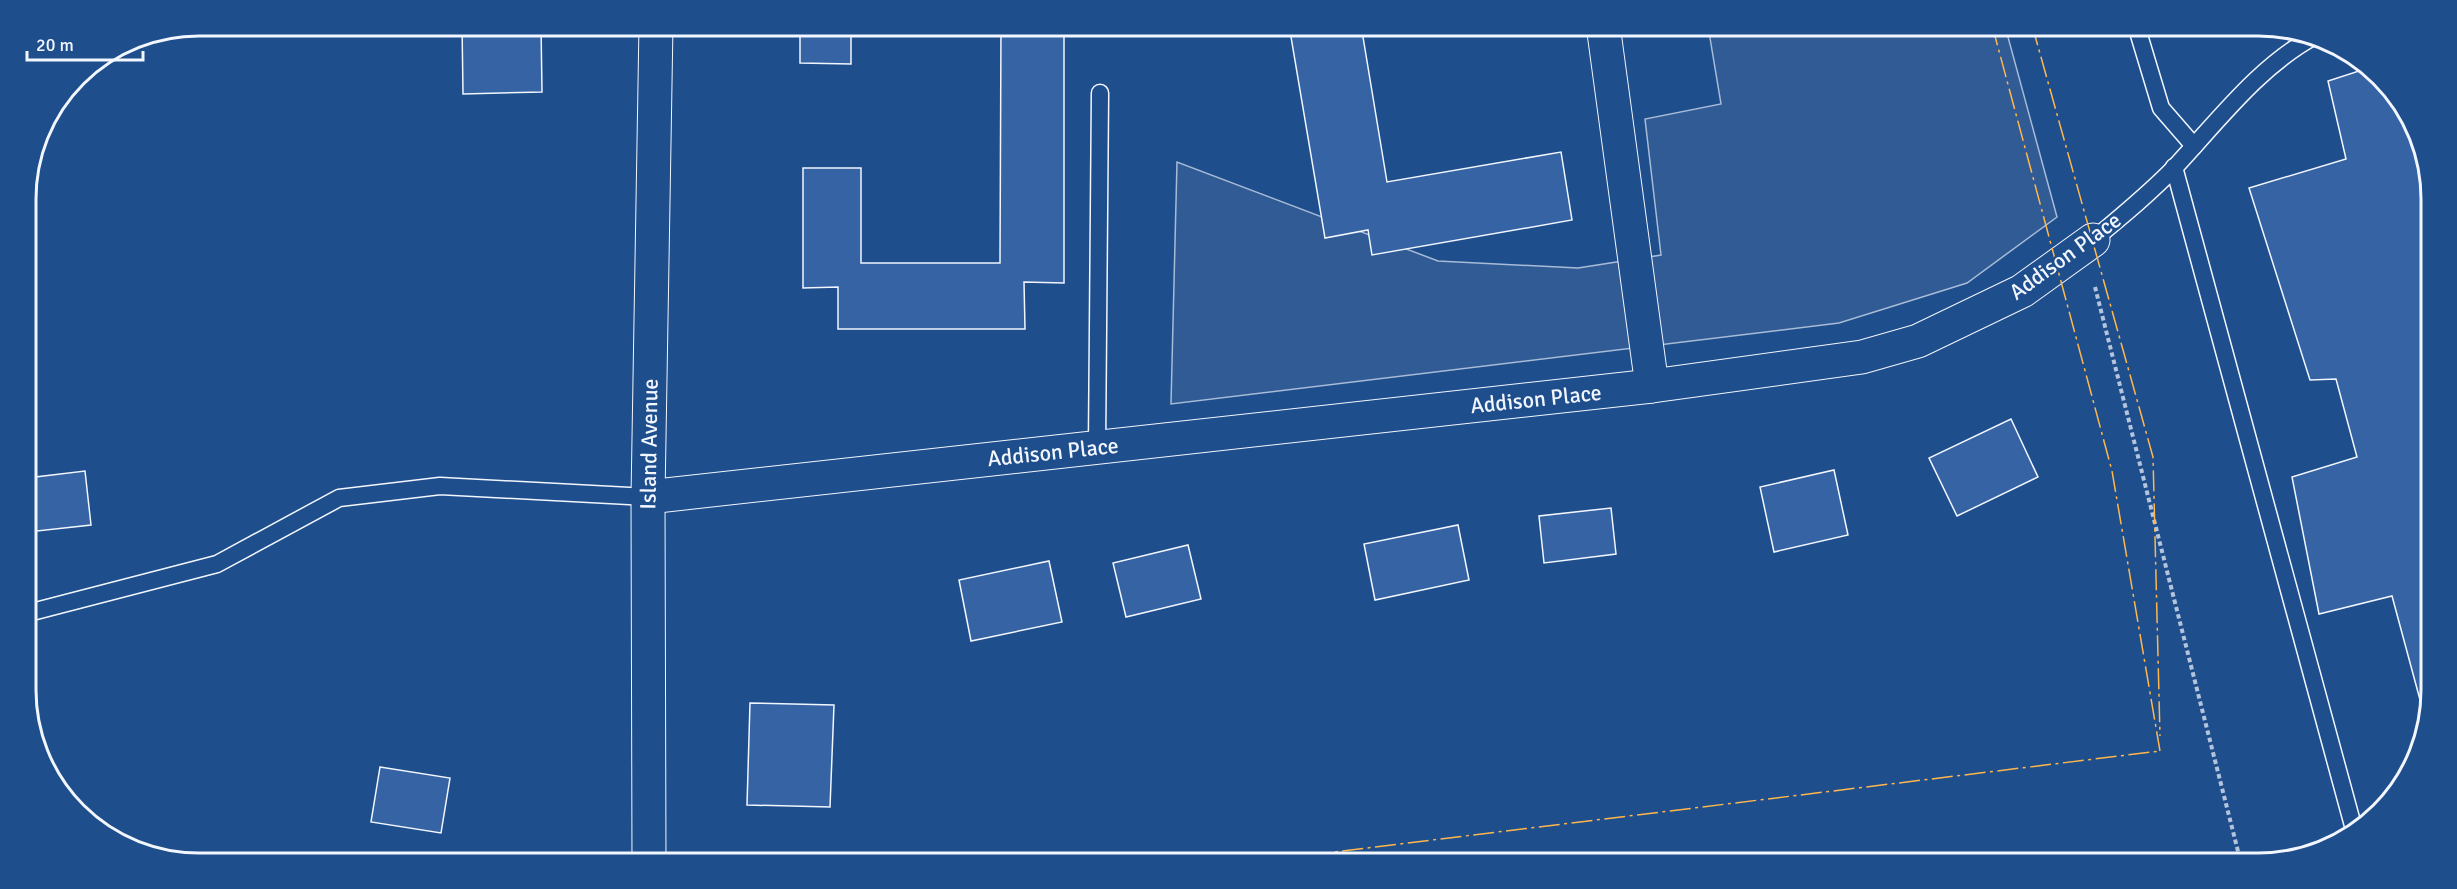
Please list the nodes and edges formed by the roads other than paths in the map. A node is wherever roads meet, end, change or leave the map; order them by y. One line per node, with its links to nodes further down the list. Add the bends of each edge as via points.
1 (656, 36): 11 (street, Island Avenue)
2 (1604, 36): 9 (street)
3 (2139, 36): 6 (lane, via 2161,108)
4 (2302, 43): 6 (lane, Addison Place, via 2269,67)
5 (1100, 93): 10 (lane)
6 (2194, 146): 7 (lane, Addison Place)
7 (2174, 167): 8 (lane, Addison Place); 13 (lane)
8 (2093, 240): 9 (street, Addison Place, via 2022,291 1918,341 1862,357)
9 (1652, 386): 10 (street, Addison Place)
10 (1097, 447): 11 (street, Addison Place)
11 (648, 496): 12 (lane, via 440,486 339,498 217,564); 14 (street, Island Avenue)
12 (36, 611)
13 (2352, 822)
14 (649, 853)

